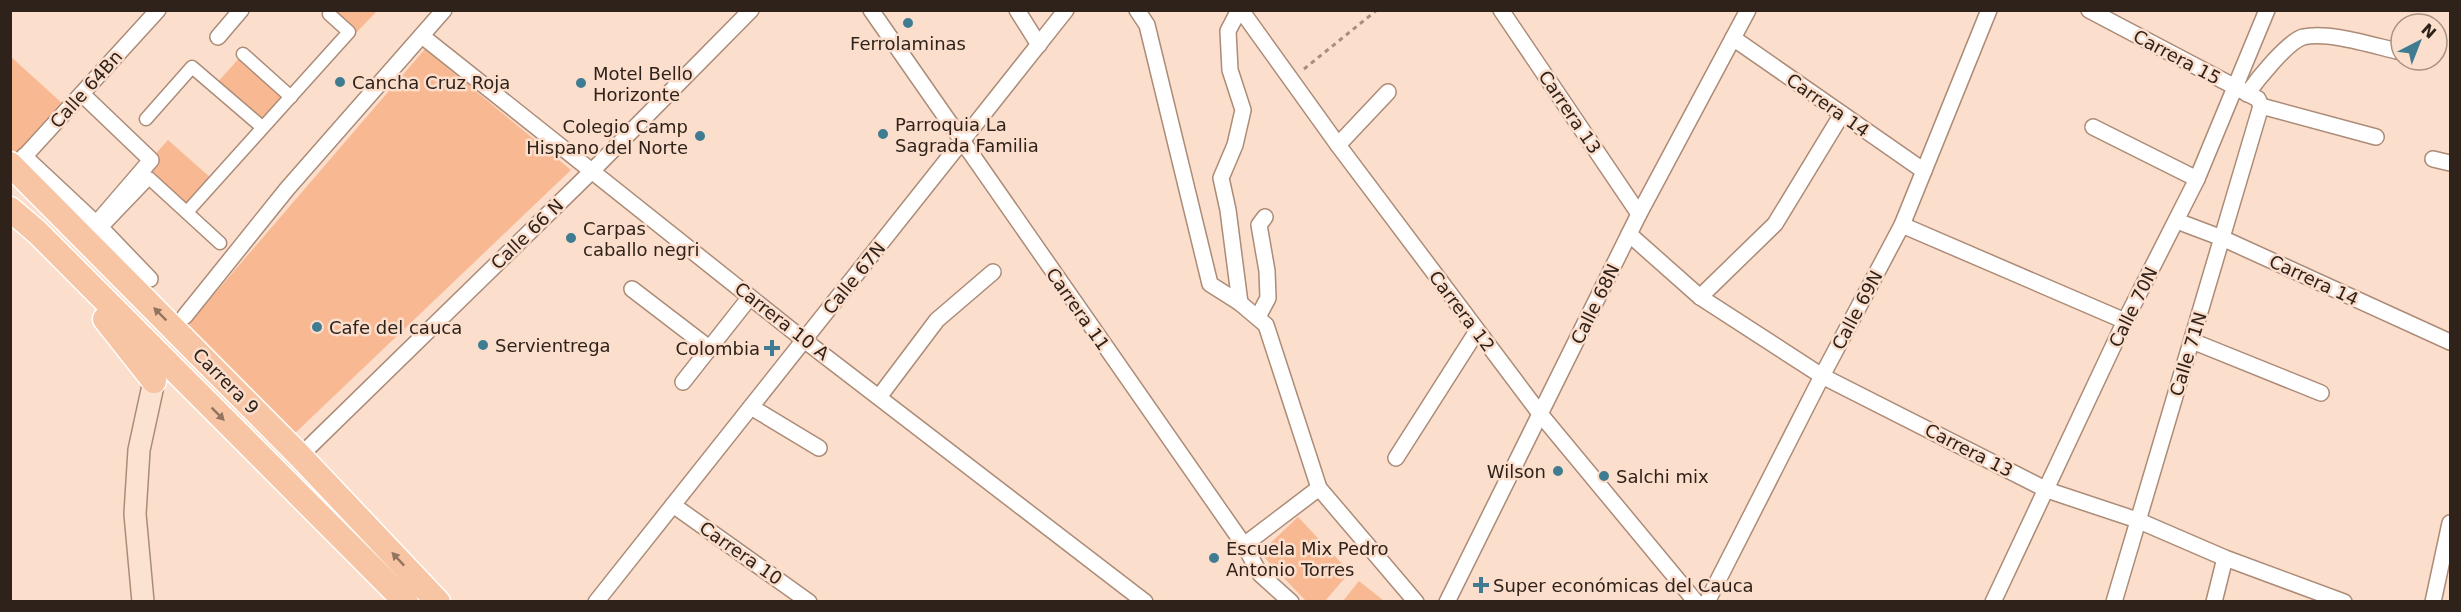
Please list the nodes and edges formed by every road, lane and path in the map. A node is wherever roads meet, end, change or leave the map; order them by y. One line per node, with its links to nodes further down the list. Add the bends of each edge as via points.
1 (158, 10): 26 (street, Calle 64Bn)
2 (241, 10): 18 (street)
3 (444, 10): 17 (street)
4 (751, 10): 39 (street, Calle 66 N)
5 (871, 10): 34 (street, Carrera 11)
6 (1017, 10): 20 (street)
7 (1066, 10): 20 (street, Calle 67N)
8 (1137, 10): 58 (street, via 1147,25 1210,284)
9 (1240, 10): 23 (street, Carrera 12); 58 (street, Carrera 12, via 1228,30 1230,70 1243,110 1238,136 1221,178)
10 (1377, 10): 23 (path)
11 (1501, 10): 44 (street, Carrera 13)
12 (1748, 10): 19 (street, Calle 68N)
13 (1989, 10): 40 (street, Calle 69N)
14 (2089, 10): 24 (street, Carrera 15)
15 (2267, 10): 24 (street, Calle 70N)
16 (329, 14): 27 (street, via 349,32)
17 (423, 36): 39 (street, Carrera 10 A); 59 (street, via 287,189)
18 (218, 37)
19 (1733, 38): 29 (street, Carrera 14); 44 (street, Calle 68N)
20 (1039, 45): 34 (street, Calle 67N)
21 (2389, 49): 24 (street, via 2328,36 2301,38)
22 (243, 54): 27 (street)
23 (1291, 80): 35 (street, Carrera 12)
24 (2241, 90): 28 (street, Carrera 15, via 2258,99); 41 (street, Calle 70N)
25 (1388, 92): 35 (street)
26 (82, 93): 37 (street, Calle 64Bn); 48 (street, via 151,160)
27 (291, 97): 31 (street)
28 (2261, 106): 33 (street); 51 (street, Calle 71N)
29 (1842, 114): 40 (street, Carrera 14); 57 (street, via 1775,224)
30 (146, 119): 31 (street, via 192,67)
31 (262, 127): 43 (street)
32 (2093, 127): 41 (street)
33 (2376, 136)
34 (962, 143): 63 (street, Calle 67N); 82 (street, Carrera 11)
35 (1338, 145): 62 (street, Carrera 12)
36 (2433, 159): 38 (street)
37 (16, 163): 48 (street); 75 (main road, Carrera 9, one-way to 37)
38 (2451, 163)
39 (593, 170): 56 (street, Carrera 10 A); 75 (street, Calle 66 N)
40 (1924, 171): 47 (street, Calle 69N)
41 (2197, 179): 46 (street, Calle 70N)
42 (10, 209): 49 (main road, Carrera 9)
43 (187, 212): 48 (street, via 149,178); 52 (street)
44 (1639, 214): 50 (street, Calle 68N)
45 (1265, 217): 60 (street, via 1259,225 1268,298)
46 (2176, 221): 51 (street, Carrera 14); 61 (street, Calle 70N)
47 (1902, 225): 61 (street); 67 (street, Calle 69N)
48 (99, 226): 54 (street)
49 (37, 232): 68 (main road); 84 (main road, Carrera 9, one-way to 84)
50 (1629, 234): 57 (street, Carrera 13); 73 (street, Calle 68N)
51 (2222, 238): 64 (street, Calle 71N); 65 (street, Carrera 14)
52 (220, 243)
53 (993, 272): 71 (street, via 937,320)
54 (150, 279)
55 (632, 289): 66 (street)
56 (750, 297): 63 (street, Carrera 10 A); 66 (street)
57 (1700, 297): 67 (street, Carrera 13)
58 (1240, 303): 60 (street)
59 (185, 316)
60 (1258, 317): 77 (street, via 1266,325)
61 (2125, 321): 78 (street, Calle 70N)
62 (1478, 331): 73 (street, Carrera 12); 76 (street)
63 (804, 340): 71 (street, Carrera 10 A); 72 (street, Calle 67N)
64 (2192, 341): 70 (street); 80 (street, Calle 71N)
65 (2451, 342)
66 (709, 348): 69 (street)
67 (1822, 376): 78 (street, Carrera 13); 94 (street, Calle 69N)
68 (155, 377): 85 (main road, via 139,450 135,514)
69 (683, 382)
70 (2321, 393)
71 (879, 398): 89 (street, Carrera 10 A)
72 (751, 407): 74 (street); 79 (street, Calle 67N)
73 (1540, 415): 92 (street, Calle 68N); 93 (street, Carrera 12)
74 (819, 448)
75 (300, 456): 86 (main road, Carrera 9, one-way to 75)
76 (1396, 458)
77 (1319, 488): 82 (street); 91 (street)
78 (2047, 490): 80 (street, Carrera 13); 95 (street, Calle 70N)
79 (673, 505): 87 (street, Calle 67N); 88 (street, Carrera 10)
80 (2137, 520): 83 (street, Carrera 13); 96 (street, Calle 71N)
81 (2451, 523): 99 (street)
82 (1244, 545): 90 (street, Carrera 11, via 1260,574)
83 (2225, 558): 97 (street); 98 (street, Carrera 13)
84 (402, 600)
85 (143, 602)
86 (438, 602)
87 (596, 602)
88 (809, 602)
89 (1145, 602)
90 (1291, 602)
91 (1416, 602)
92 (1447, 602)
93 (1696, 602)
94 (1707, 602)
95 (1993, 602)
96 (2114, 602)
97 (2214, 602)
98 (2344, 602)
99 (2433, 602)

